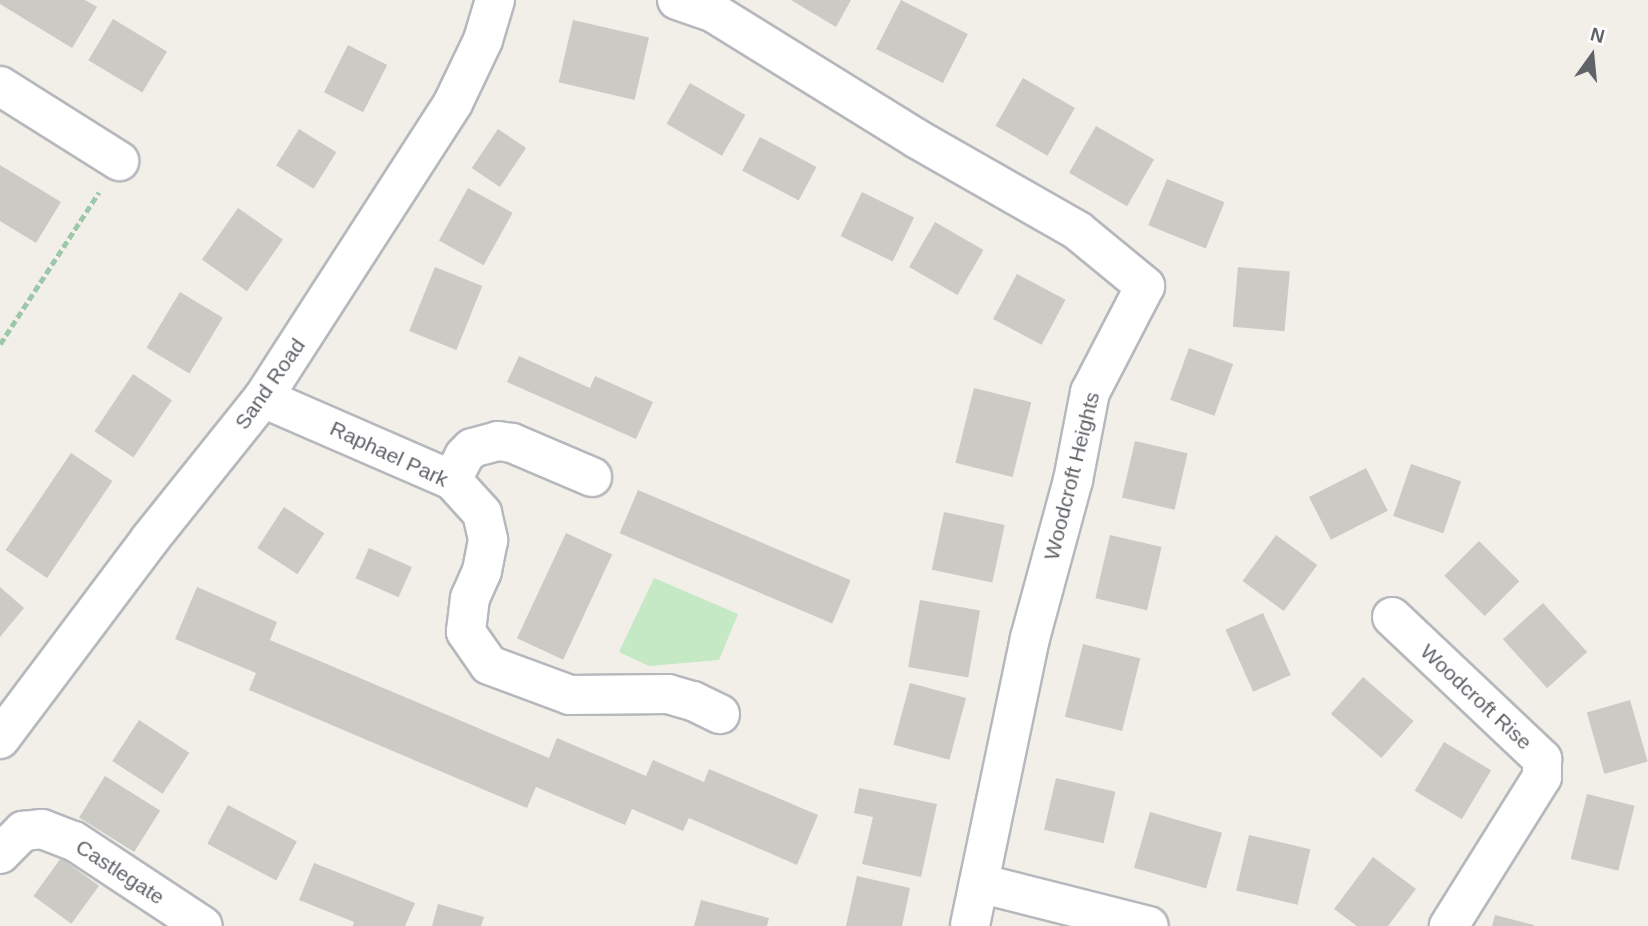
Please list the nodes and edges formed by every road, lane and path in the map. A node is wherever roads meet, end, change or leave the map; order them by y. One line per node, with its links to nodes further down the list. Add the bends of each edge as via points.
1 (495, 0): 6 (street, Sand Road, via 483,40 453,103)
2 (677, 0): 13 (street, Woodcroft Heights, via 714,13 917,139 1078,231 1145,286 1090,392 1073,480 1027,652)
3 (0, 86): 4 (street)
4 (119, 161): 5 (path)
5 (0, 344)
6 (263, 398): 8 (street, Raphael Park); 11 (street, Sand Road)
7 (592, 477): 8 (street, via 498,441 472,447)
8 (452, 481): 10 (street, Raphael Park, via 482,513 488,540 470,598 466,632 489,665 570,695 668,694)
9 (1392, 617): 17 (street, Woodcroft Rise, via 1542,759 1542,777)
10 (720, 714)
11 (0, 739)
12 (0, 854): 14 (street, Castlegate, via 23,831 52,833 74,841)
13 (979, 883): 15 (street, Woodcroft Heights); 16 (street)
14 (203, 926)
15 (970, 926)
16 (1150, 926)
17 (1449, 926)

